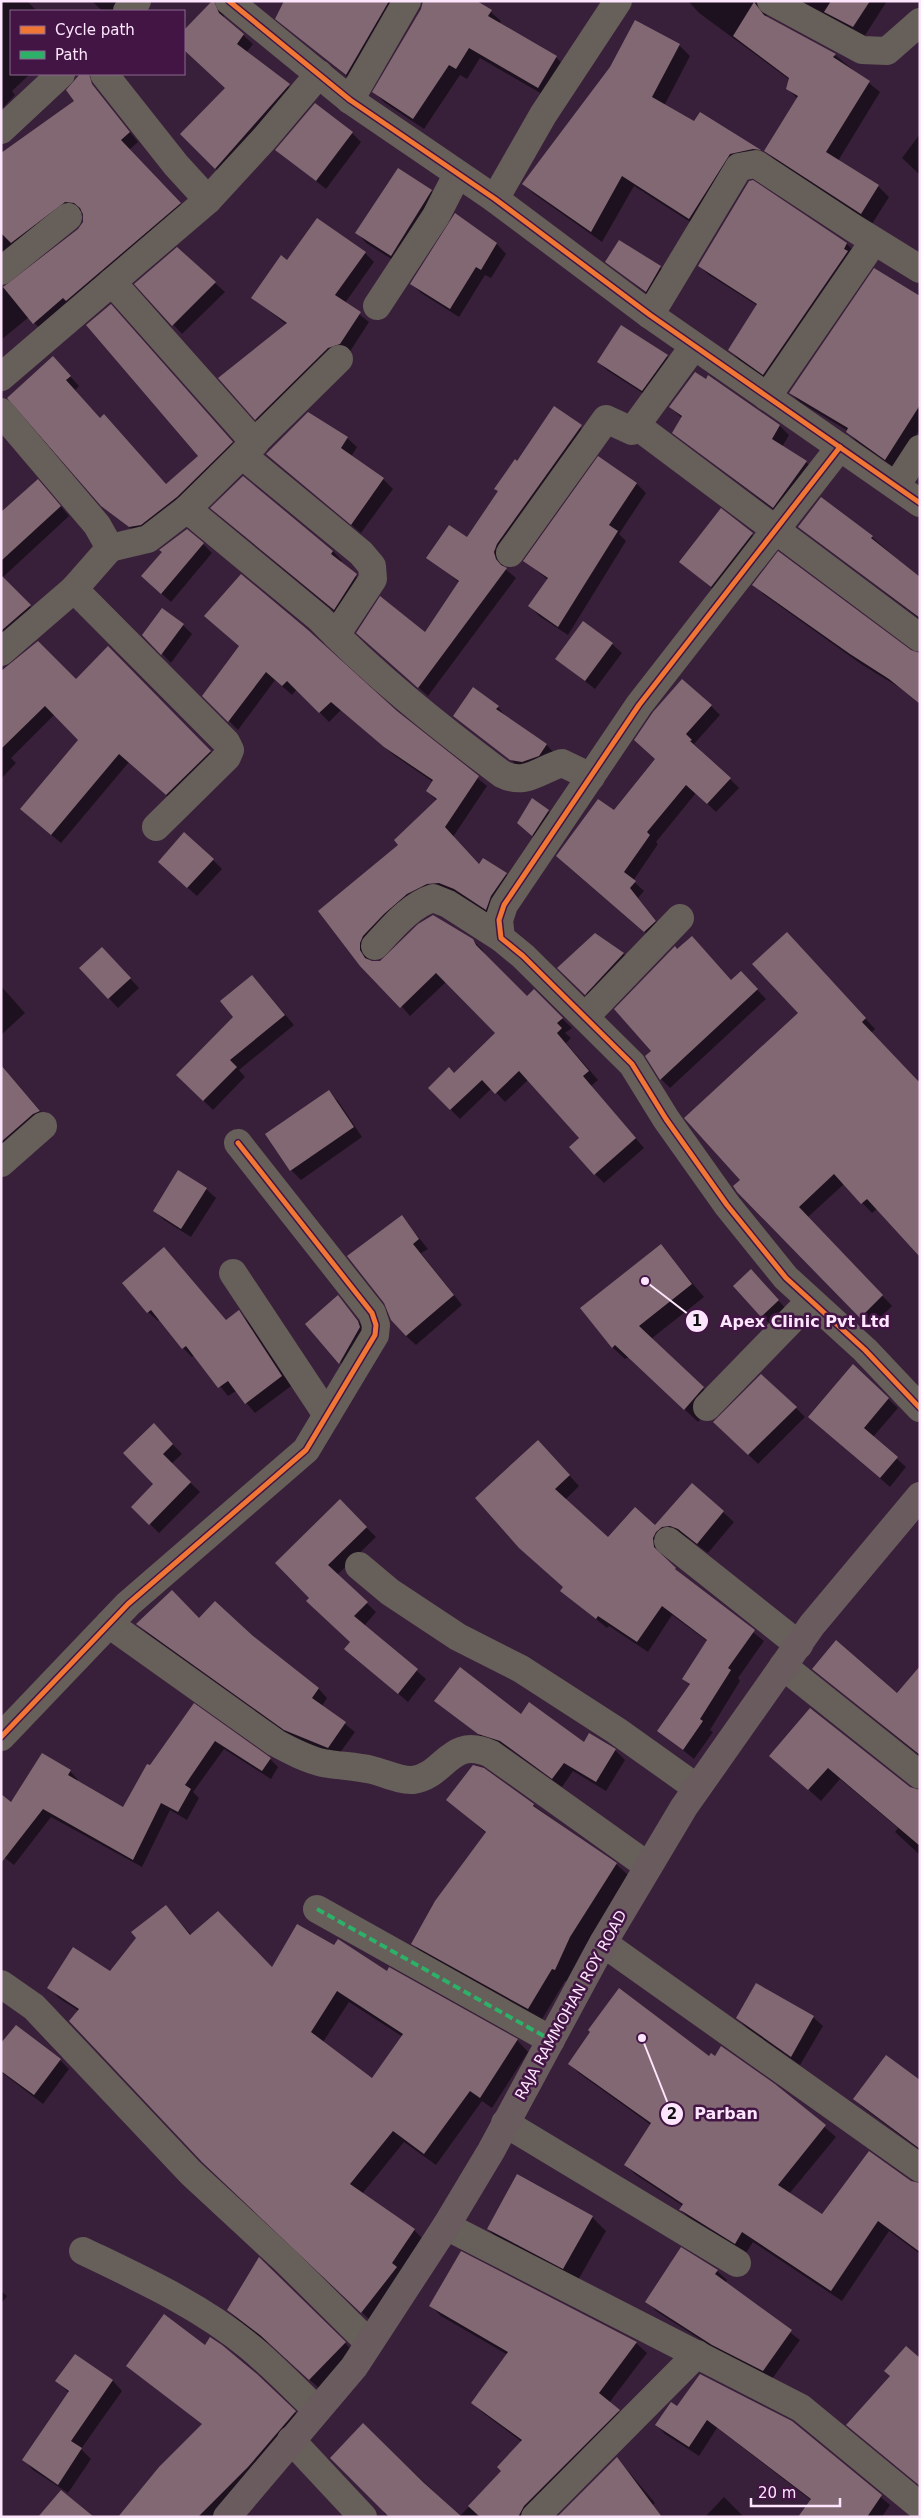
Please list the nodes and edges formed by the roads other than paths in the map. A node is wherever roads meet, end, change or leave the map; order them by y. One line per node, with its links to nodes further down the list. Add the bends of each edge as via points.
1 (137, 1): 6 (street)
2 (229, 1): 8 (street)
3 (407, 1): 11 (street)
4 (618, 1): 14 (street, via 543,115)
5 (771, 1): 7 (street, via 862,50 887,50)
6 (128, 10)
7 (920, 22)
8 (319, 74): 11 (street); 15 (street)
9 (60, 75): 12 (street)
10 (105, 75): 15 (street)
11 (350, 100): 13 (street)
12 (1, 130)
13 (457, 175): 14 (street); 21 (street, via 436,216)
14 (494, 199): 22 (street)
15 (208, 200): 20 (street)
16 (68, 217): 19 (street)
17 (874, 241): 18 (street); 22 (street, via 756,164 748,164 739,167); 26 (street)
18 (920, 269)
19 (1, 271)
20 (112, 282): 25 (street); 30 (street)
21 (377, 306)
22 (650, 315): 23 (street)
23 (694, 346): 26 (street); 28 (street)
24 (339, 359): 30 (street)
25 (1, 377)
26 (768, 397): 29 (street)
27 (1, 412): 36 (street, via 96,526)
28 (636, 426): 35 (street); 37 (street, via 632,432 606,420)
29 (840, 447): 32 (street); 35 (street)
30 (249, 449): 34 (street); 39 (street, via 361,552 372,566 372,579)
31 (920, 449): 32 (street)
32 (896, 486): 33 (street)
33 (920, 502)
34 (187, 509): 36 (street, via 148,539); 39 (street)
35 (775, 530): 40 (street); 42 (street, via 639,705)
36 (110, 548): 38 (street)
37 (510, 553)
38 (74, 589): 41 (street); 43 (street, via 226,742 230,750 227,757)
39 (336, 635): 42 (street, via 443,730 511,779 523,780 562,763)
40 (920, 638)
41 (1, 652)
42 (591, 776): 45 (street, via 504,905 499,920)
43 (156, 828)
44 (680, 918): 47 (street)
45 (501, 938): 46 (street, via 433,898 409,912); 47 (street)
46 (375, 946)
47 (585, 1017): 52 (street, via 632,1064 666,1119 727,1205)
48 (44, 1126): 50 (street)
49 (238, 1143): 55 (street, via 372,1313 376,1325 375,1335)
50 (1, 1163)
51 (233, 1273): 55 (street)
52 (809, 1302): 53 (street); 54 (street, via 865,1350)
53 (707, 1407)
54 (920, 1408)
55 (326, 1415): 59 (street, via 306,1450)
56 (920, 1496): 60 (main road, RAJA RAMMOHAN ROY ROAD)
57 (668, 1541): 60 (street)
58 (359, 1566): 63 (street, via 390,1592 458,1637 521,1669)
59 (109, 1624): 61 (street); 64 (street, via 296,1754 323,1763 345,1764 411,1780 424,1778 464,1749 479,1748)
60 (791, 1655): 62 (street); 63 (main road, RAJA RAMMOHAN ROY ROAD)
61 (1, 1737)
62 (920, 1775)
63 (697, 1788): 64 (main road, RAJA RAMMOHAN ROY ROAD)
64 (648, 1866): 66 (main road, RAJA RAMMOHAN ROY ROAD)
65 (317, 1909): 68 (street)
66 (604, 1943): 68 (main road, RAJA RAMMOHAN ROY ROAD); 70 (street)
67 (1, 1984): 74 (street, via 34,2007 191,2174)
68 (551, 2040): 69 (main road, RAJA RAMMOHAN ROY ROAD)
69 (505, 2123): 71 (main road, RAJA RAMMOHAN ROY ROAD); 73 (street)
70 (920, 2168)
71 (446, 2226): 74 (main road, RAJA RAMMOHAN ROY ROAD); 75 (street)
72 (83, 2251): 76 (street, via 167,2292 213,2320 250,2347)
73 (737, 2263)
74 (369, 2343): 76 (main road, RAJA RAMMOHAN ROY ROAD, via 354,2367)
75 (697, 2354): 78 (street, via 801,2408); 81 (street)
76 (317, 2410): 77 (main road, RAJA RAMMOHAN ROY ROAD)
77 (291, 2440): 79 (main road, RAJA RAMMOHAN ROY ROAD); 80 (street)
78 (920, 2506)
79 (227, 2517)
80 (363, 2517)
81 (534, 2517)

